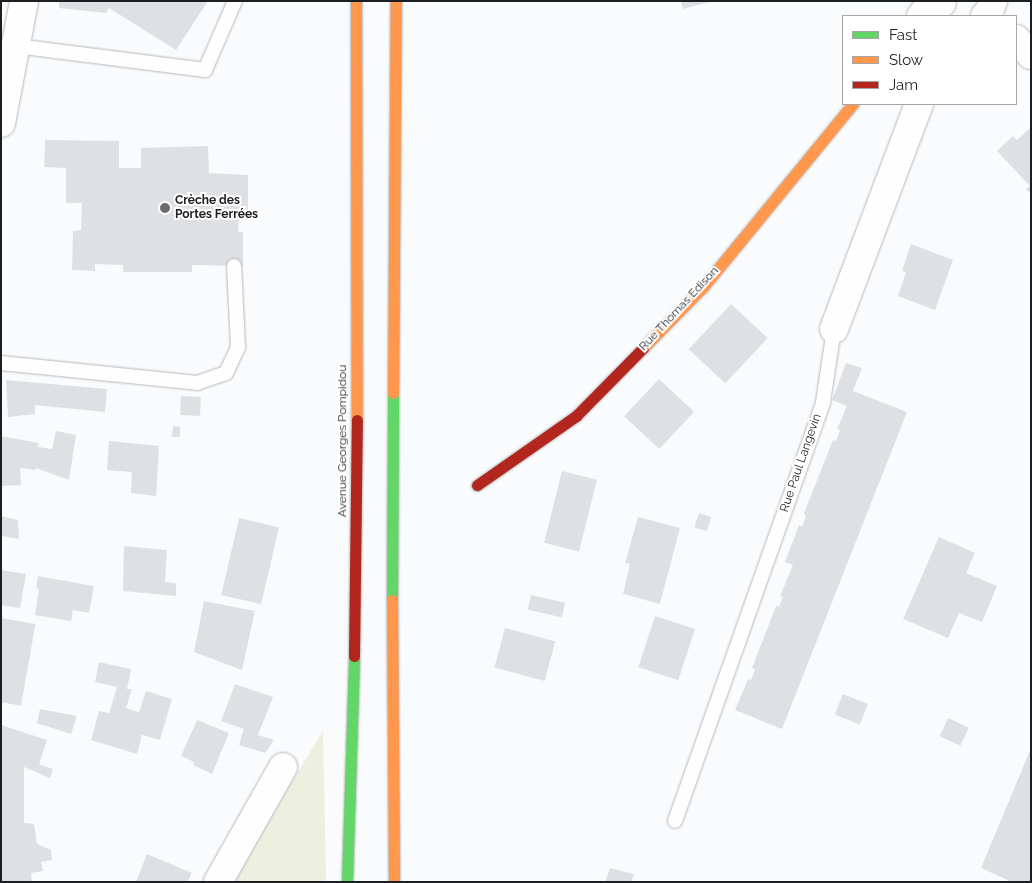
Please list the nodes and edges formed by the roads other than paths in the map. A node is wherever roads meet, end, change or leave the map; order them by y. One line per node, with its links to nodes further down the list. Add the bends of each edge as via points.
1 (24, 1): 6 (street)
2 (235, 1): 6 (lane, via 205,70)
3 (356, 1): 18 (main road, Avenue Georges Pompidou, via 357,438)
4 (396, 1): 19 (main road, via 392,604)
5 (1017, 40): 7 (street)
6 (16, 46): 10 (street)
7 (1031, 54)
8 (852, 105): 14 (main road, Rue Thomas Edison, via 703,287 576,416)
9 (919, 105): 12 (street, Rue Paul Langevin)
10 (1, 124)
11 (234, 266): 13 (lane, via 238,347 226,374 197,383)
12 (834, 329): 16 (lane, Rue Paul Langevin, via 823,402)
13 (1, 363)
14 (477, 485)
15 (283, 768): 17 (street)
16 (675, 821)
17 (218, 882)
18 (347, 882)
19 (394, 882)

